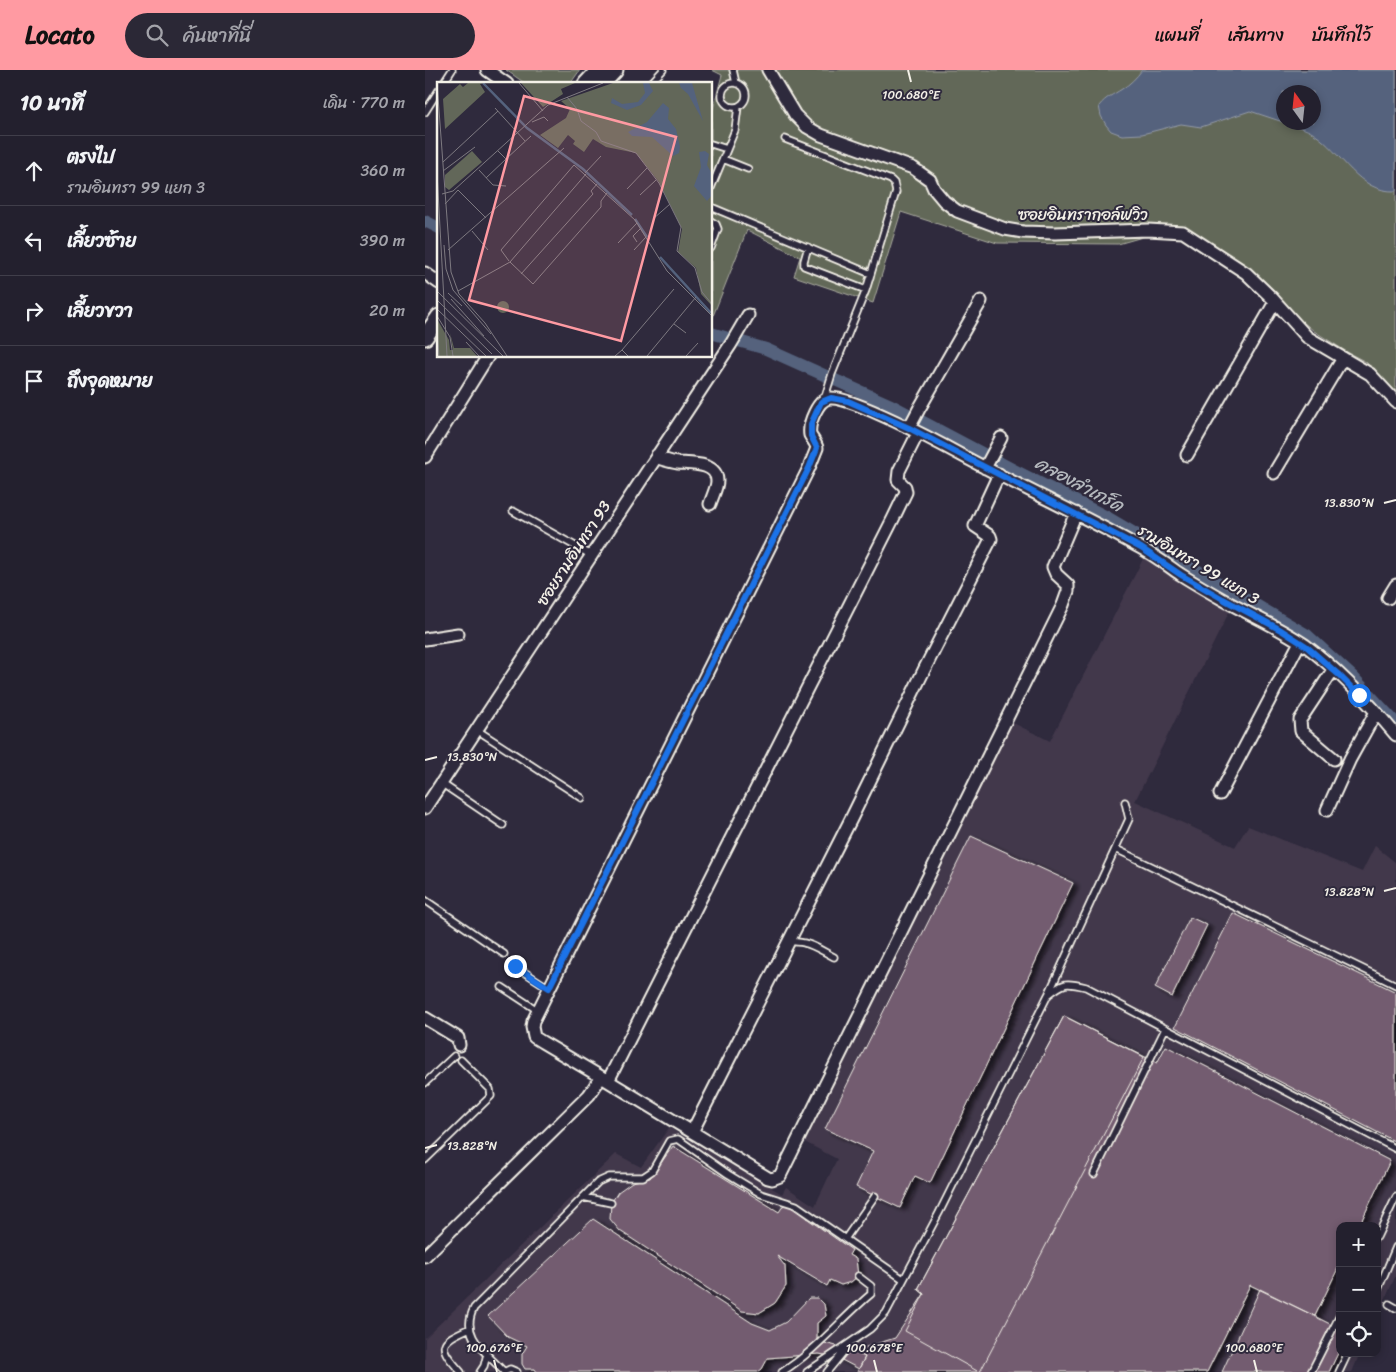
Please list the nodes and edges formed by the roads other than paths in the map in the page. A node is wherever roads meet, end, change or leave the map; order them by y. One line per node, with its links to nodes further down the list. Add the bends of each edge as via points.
1 (451, 70): 8 (lane)
2 (487, 70): 9 (street)
3 (599, 70): 10 (main road)
4 (615, 70): 11 (main road)
5 (663, 70): 12 (lane)
6 (733, 70): 13 (lane)
7 (768, 70): 32 (street, ซอยอินทรากอล์ฟวิว, via 795,115 807,127 913,168 930,180 944,201 957,211 1023,232 1183,232 1246,274)
8 (444, 82)
9 (504, 82)
10 (587, 82)
11 (604, 82)
12 (652, 82)
13 (736, 82): 15 (lane, via 747,92 744,104); 15 (lane, via 723,88 722,94 727,105)
14 (437, 93): 16 (lane)
15 (738, 107): 19 (lane, via 735,130)
16 (425, 112)
17 (785, 139): 28 (lane, via 894,183 896,192)
18 (713, 145): 19 (lane)
19 (727, 149): 20 (lane)
20 (723, 159): 21 (lane); 22 (lane)
21 (748, 169)
22 (713, 183)
23 (713, 208): 26 (lane)
24 (713, 223): 25 (lane, via 718,230)
25 (713, 243)
26 (807, 247): 28 (lane); 30 (lane, via 805,266)
27 (425, 273): 29 (street)
28 (871, 274): 30 (lane)
29 (437, 282)
30 (866, 290): 38 (lane)
31 (981, 301): 40 (street, via 919,409)
32 (1275, 302): 37 (street, ซอยอินทรากอล์ฟวิว, via 1307,337); 43 (street)
33 (437, 315): 35 (main road)
34 (748, 315): 42 (street, ซอยรามอินทรา 93)
35 (425, 337)
36 (488, 358): 44 (street)
37 (1343, 358): 39 (street, ซอยอินทรากอล์ฟวิว, via 1369,374); 46 (street)
38 (825, 397): 40 (street, รามอินทรา 99 แยก 3, via 848,401); 77 (street, via 811,424 811,436 817,448 809,468)
39 (1396, 402)
40 (913, 428): 45 (street, รามอินทรา 99 แยก 3); 84 (street, via 898,480 906,492)
41 (998, 443): 45 (street)
42 (657, 455): 48 (street, via 666,461 703,465 716,474); 51 (street, ซอยรามอินทรา 93)
43 (1187, 455)
44 (425, 457)
45 (987, 465): 47 (street, รามอินทรา 99 แยก 3)
46 (1274, 473)
47 (999, 474): 50 (street, รามอินทรา 99 แยก 3); 71 (street, via 975,526 991,539)
48 (710, 504)
49 (513, 511): 51 (lane)
50 (1076, 513): 56 (street, รามอินทรา 99 แยก 3); 86 (street, via 1053,567 1068,586 1063,606 780,1176 767,1178)
51 (591, 556): 59 (street, ซอยรามอินทรา 93)
52 (1396, 585): 53 (street)
53 (1388, 598)
54 (458, 634): 55 (street)
55 (425, 639)
56 (1300, 642): 57 (street, รามอินทรา 99 แยก 3); 63 (street)
57 (1333, 670): 58 (street, รามอินทรา 99 แยก 3); 61 (street, via 1299,726)
58 (1376, 712): 60 (street, รามอินทรา 99 แยก 3); 67 (street)
59 (477, 730): 62 (street, ซอยรามอินทรา 93); 64 (lane)
60 (1396, 735)
61 (1334, 759)
62 (441, 783): 66 (street, ซอยรามอินทรา 93); 68 (lane)
63 (1220, 794)
64 (582, 798)
65 (1125, 802): 69 (lane, via 1129,819)
66 (425, 808)
67 (1327, 810)
68 (503, 825)
69 (1116, 849): 75 (lane); 78 (lane)
70 (425, 900): 72 (lane)
71 (789, 940): 73 (lane, via 809,944); 86 (street)
72 (504, 954)
73 (834, 957)
74 (515, 966): 77 (lane)
75 (1396, 985)
76 (502, 988): 79 (lane)
77 (549, 988): 79 (street)
78 (1048, 995): 81 (lane, via 1069,983 1086,987); 99 (lane)
79 (537, 1010): 84 (street, via 532,1027 534,1036)
80 (425, 1018): 82 (street, via 459,1038)
81 (1165, 1029): 87 (lane); 89 (lane)
82 (457, 1050): 85 (lane)
83 (461, 1060): 88 (lane, via 490,1089 491,1096)
84 (605, 1079): 86 (street); 97 (street)
85 (425, 1083)
86 (692, 1132)
87 (1396, 1149)
88 (425, 1160)
89 (1094, 1174)
90 (875, 1196): 95 (lane)
91 (583, 1197): 93 (lane); 95 (lane, via 606,1177 648,1175 669,1141 678,1139 727,1177 761,1194 796,1205); 104 (lane, via 474,1308)
92 (1396, 1198): 94 (lane)
93 (611, 1203)
94 (1381, 1228)
95 (845, 1239): 99 (lane)
96 (1396, 1248): 100 (lane)
97 (425, 1256)
98 (858, 1276): 112 (lane, via 871,1286 871,1294 813,1349)
99 (903, 1279): 105 (lane, via 886,1313)
100 (1381, 1283)
101 (1389, 1304): 102 (lane)
102 (1396, 1308)
103 (1336, 1323): 115 (lane)
104 (470, 1328): 106 (lane, via 472,1337); 108 (lane, via 448,1338 445,1346 446,1355)
105 (851, 1343): 113 (lane); 114 (lane)
106 (487, 1354): 109 (lane); 110 (lane)
107 (1346, 1357): 116 (lane)
108 (461, 1372)
109 (480, 1372)
110 (504, 1372): 111 (lane)
111 (517, 1372)
112 (782, 1372)
113 (807, 1372)
114 (827, 1372)
115 (1311, 1372)
116 (1339, 1372)

